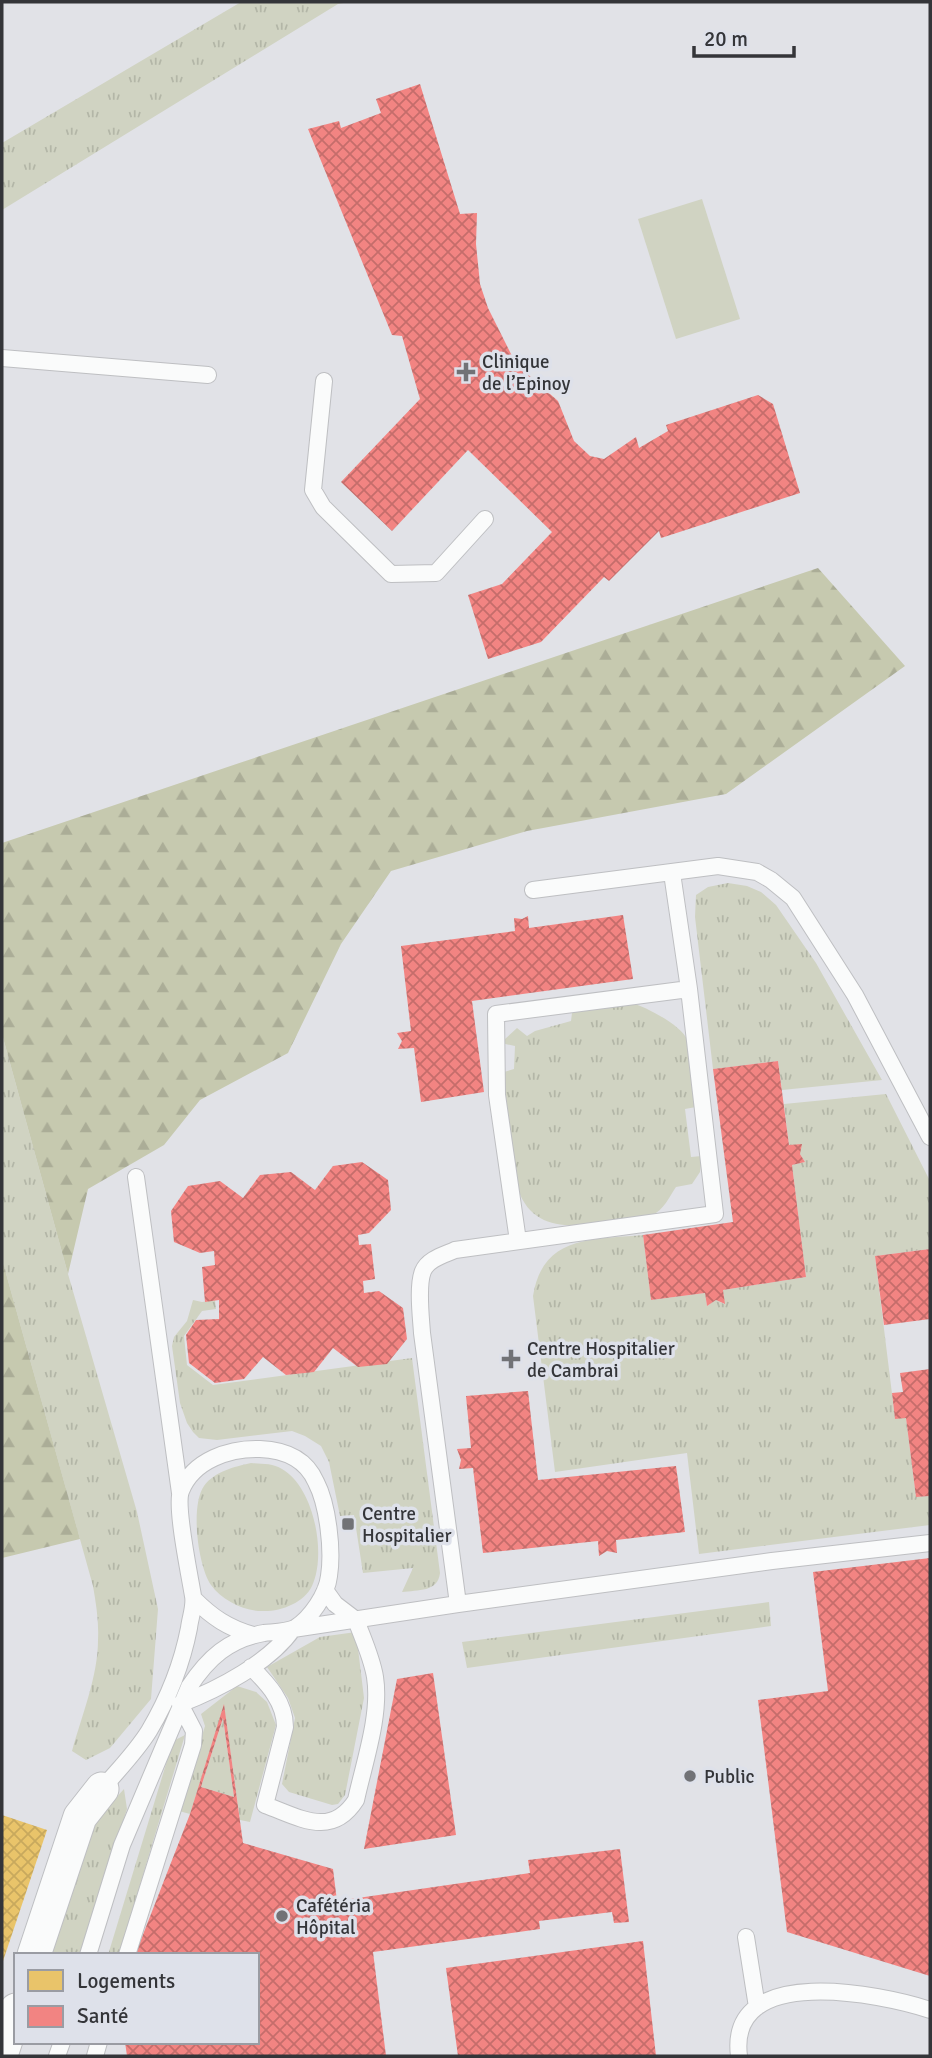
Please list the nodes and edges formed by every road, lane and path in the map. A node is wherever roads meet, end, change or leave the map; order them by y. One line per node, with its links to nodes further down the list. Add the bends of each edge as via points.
1 (2, 358): 2 (lane)
2 (208, 375)
3 (324, 381): 4 (lane, via 313,490 323,507 391,574 436,573)
4 (485, 519)
5 (672, 873): 6 (lane); 7 (lane); 8 (lane, via 737,867 757,872 793,898 865,1012)
6 (533, 890)
7 (688, 989): 10 (lane, via 496,1014 497,1095); 10 (lane, via 715,1214)
8 (930, 1137)
9 (136, 1177): 11 (lane)
10 (517, 1241): 15 (lane, via 455,1251 423,1271 422,1333)
11 (180, 1493): 13 (lane, via 192,1474 217,1456 259,1449 297,1458 308,1467 324,1503 330,1555); 14 (lane)
12 (930, 1543): 15 (lane)
13 (325, 1590): 16 (lane); 17 (lane)
14 (194, 1599): 18 (lane, via 232,1630); 21 (lane, via 173,1684 148,1733)
15 (458, 1604): 16 (lane)
16 (356, 1620): 17 (lane); 19 (lane, via 375,1679 375,1707 356,1800 339,1820 316,1822 265,1805 285,1717 277,1697)
17 (293, 1629): 18 (lane); 19 (lane, via 282,1646)
18 (253, 1635): 20 (lane, via 210,1658)
19 (251, 1667): 20 (lane)
20 (180, 1704): 24 (lane, via 122,1844); 25 (lane, via 194,1737)
21 (102, 1789): 23 (street, via 80,1817)
22 (747, 1937): 26 (lane)
23 (35, 1953)
24 (89, 1953)
25 (128, 1953)
26 (757, 2007): 27 (lane, via 778,1995 805,1991 873,1997); 30 (lane, via 740,2033)
27 (930, 2010)
28 (14, 2016): 29 (street)
29 (2, 2052)
30 (739, 2056)

